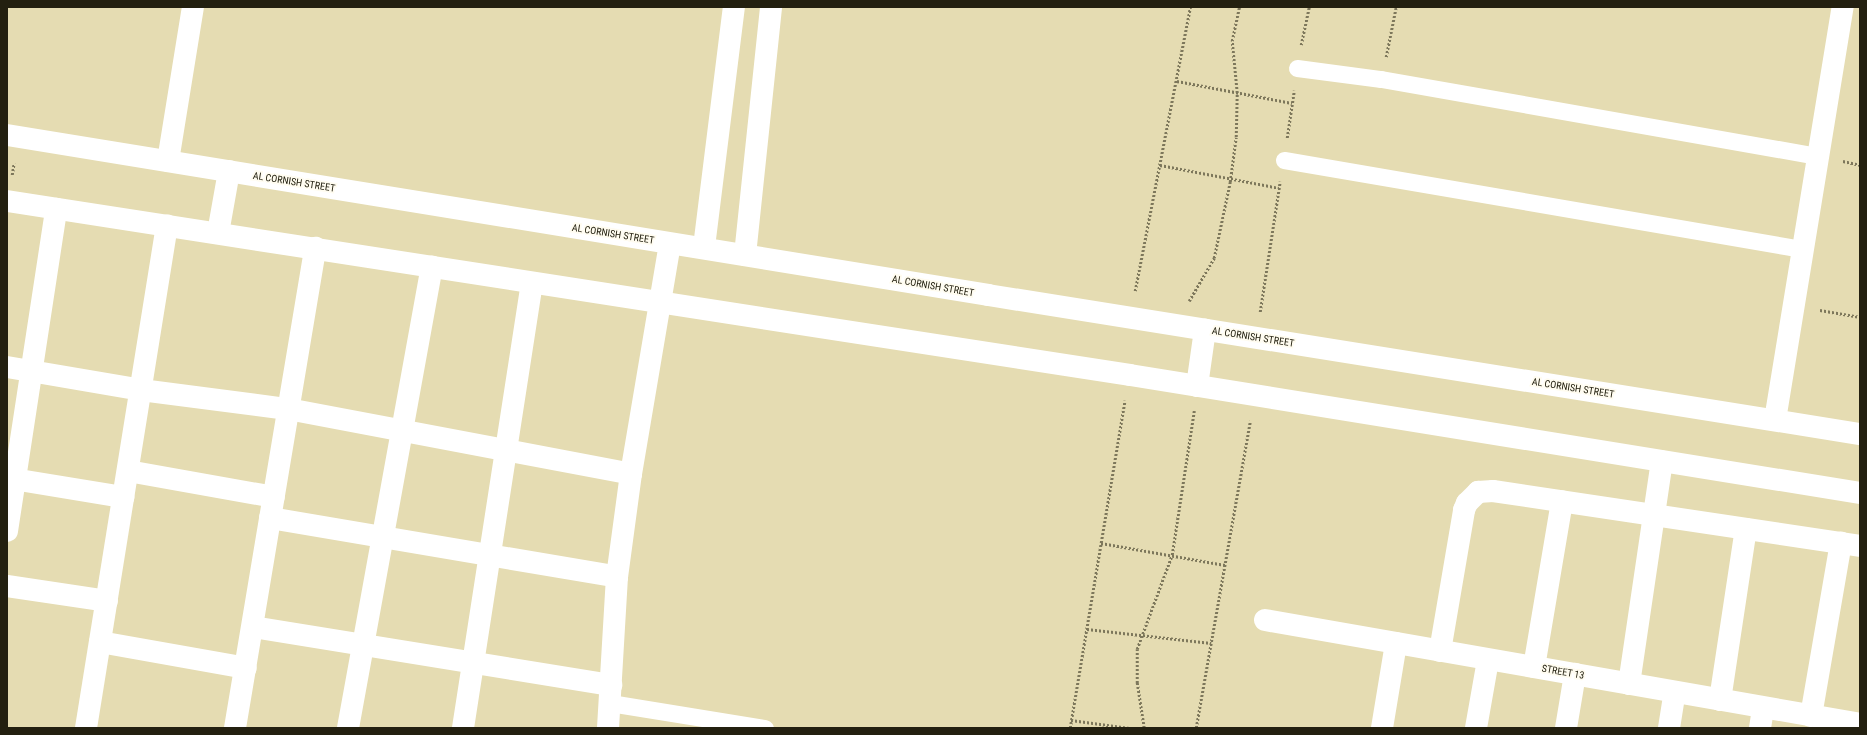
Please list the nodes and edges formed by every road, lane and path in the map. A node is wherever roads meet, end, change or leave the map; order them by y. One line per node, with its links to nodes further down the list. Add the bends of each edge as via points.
1 (193, 7): 16 (street)
2 (734, 7): 26 (street)
3 (771, 7): 29 (street)
4 (1190, 7): 10 (path)
5 (1239, 7): 11 (path, via 1232,41)
6 (1396, 7): 9 (path)
7 (1843, 7): 14 (street)
8 (1297, 68): 9 (lane)
9 (1381, 79): 14 (lane)
10 (1177, 81): 11 (path); 17 (path)
11 (1237, 93): 12 (path); 19 (path)
12 (1292, 103)
13 (12, 135): 16 (street, AL CORNISH STREET); 21 (path)
14 (1819, 156): 28 (street)
15 (1284, 160): 28 (lane)
16 (168, 161): 18 (street, AL CORNISH STREET)
17 (1160, 165): 19 (path); 35 (path)
18 (229, 171): 24 (street); 25 (street, AL CORNISH STREET)
19 (1231, 178): 20 (path); 36 (path, via 1214,258)
20 (1279, 188)
21 (8, 201): 22 (street)
22 (56, 209): 23 (street); 39 (street)
23 (167, 225): 24 (street); 42 (street)
24 (218, 233): 27 (street)
25 (670, 244): 26 (street, AL CORNISH STREET); 32 (street)
26 (704, 247): 29 (street, AL CORNISH STREET)
27 (314, 248): 30 (street); 44 (street)
28 (1802, 249): 45 (street)
29 (745, 255): 35 (street, AL CORNISH STREET)
30 (432, 267): 31 (street); 46 (street)
31 (532, 282): 32 (street); 48 (street)
32 (660, 303): 40 (street); 51 (street)
33 (1820, 310): 34 (path)
34 (1860, 317)
35 (1130, 318): 36 (street, AL CORNISH STREET)
36 (1175, 325): 37 (street, AL CORNISH STREET)
37 (1205, 330): 41 (street); 45 (street, AL CORNISH STREET)
38 (7, 367): 39 (street)
39 (31, 371): 42 (street); 52 (street)
40 (1130, 375): 41 (street); 62 (path)
41 (1198, 386): 43 (street); 64 (path)
42 (141, 390): 44 (street); 50 (street)
43 (1255, 395): 49 (street); 66 (path)
44 (288, 409): 46 (street); 55 (street)
45 (1775, 420): 47 (street, AL CORNISH STREET)
46 (402, 431): 48 (street); 61 (street)
47 (1860, 434)
48 (506, 451): 51 (street); 65 (street)
49 (1662, 461): 53 (street); 57 (street)
50 (128, 471): 54 (street); 55 (street)
51 (631, 474): 67 (street)
52 (11, 479): 54 (street); 60 (street)
53 (1860, 493)
54 (123, 497): 69 (street)
55 (274, 497): 58 (street)
56 (1562, 501): 57 (street); 78 (street, via 1485,490 1472,496 1464,510); 81 (street)
57 (1654, 515): 59 (street); 84 (street)
58 (270, 518): 61 (street); 71 (street)
59 (1746, 529): 63 (street); 87 (street)
60 (7, 531)
61 (383, 537): 65 (street); 77 (street)
62 (1101, 542): 64 (path); 72 (path)
63 (1850, 545): 88 (street)
64 (1172, 555): 66 (path); 73 (path)
65 (490, 556): 67 (street); 80 (street)
66 (1225, 565): 75 (path)
67 (617, 577): 86 (street)
68 (7, 586): 69 (street)
69 (107, 601): 74 (street)
70 (1265, 620): 76 (street, STREET 13)
71 (253, 627): 77 (street); 82 (street)
72 (1087, 629): 73 (path); 90 (path)
73 (1142, 635): 75 (path); 100 (path, via 1137,649 1137,683)
74 (100, 642): 82 (street); 92 (street)
75 (1211, 643): 101 (path)
76 (1396, 643): 78 (street, STREET 13); 102 (street)
77 (364, 645): 80 (street); 94 (street)
78 (1440, 651): 79 (street, STREET 13)
79 (1488, 660): 81 (street, STREET 13); 103 (street)
80 (474, 662): 86 (street); 95 (street)
81 (1534, 667): 83 (street, STREET 13)
82 (246, 668): 93 (street)
83 (1575, 674): 84 (street, STREET 13); 104 (street)
84 (1629, 684): 85 (street, STREET 13)
85 (1675, 692): 87 (street, STREET 13); 105 (street)
86 (610, 694): 96 (street); 97 (lane)
87 (1720, 700): 89 (street, STREET 13)
88 (1811, 716): 89 (street, STREET 13); 91 (street, STREET 13)
89 (1762, 718)
90 (1071, 720): 98 (path); 99 (path)
91 (1860, 724)
92 (86, 728)
93 (236, 728)
94 (348, 728)
95 (463, 728)
96 (608, 728)
97 (765, 728)
98 (1070, 728)
99 (1129, 728)
100 (1144, 728)
101 (1196, 728)
102 (1382, 728)
103 (1476, 728)
104 (1566, 728)
105 (1670, 728)

